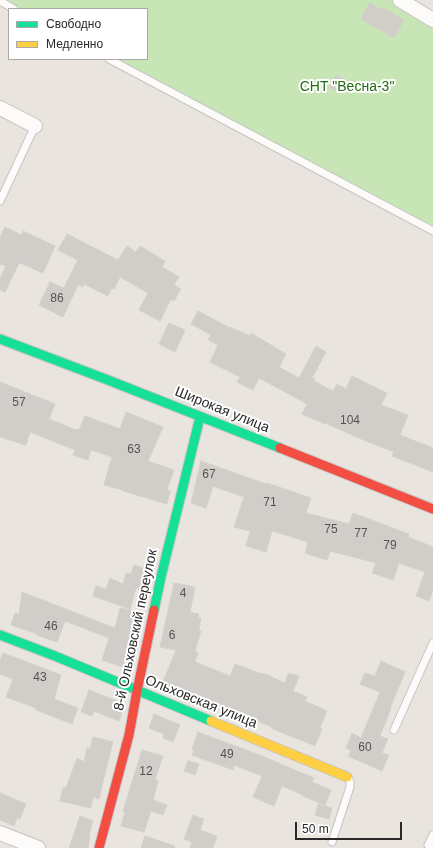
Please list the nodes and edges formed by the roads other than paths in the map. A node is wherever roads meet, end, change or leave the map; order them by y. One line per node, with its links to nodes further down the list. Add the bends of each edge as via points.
1 (400, 0): 4 (street)
2 (0, 2): 3 (lane)
3 (12, 8)
4 (433, 20)
5 (111, 60): 9 (lane)
6 (0, 108): 7 (street)
7 (35, 126): 8 (lane)
8 (0, 201)
9 (433, 231)
10 (0, 339): 11 (street, Широкая улица)
11 (200, 417): 12 (street, Широкая улица); 15 (street, 8-й Ольховский переулок, via 161,577)
12 (433, 509)
13 (0, 635): 15 (street, Ольховская улица)
14 (433, 643): 16 (lane)
15 (137, 691): 17 (street, Ольховская улица); 22 (street, 8-й Ольховский переулок, via 122,766)
16 (394, 730)
17 (346, 777): 20 (lane, via 350,781 350,787)
18 (0, 833): 21 (street)
19 (433, 835): 23 (lane, via 428,845)
20 (332, 842)
21 (38, 848)
22 (99, 848)
23 (433, 848)

